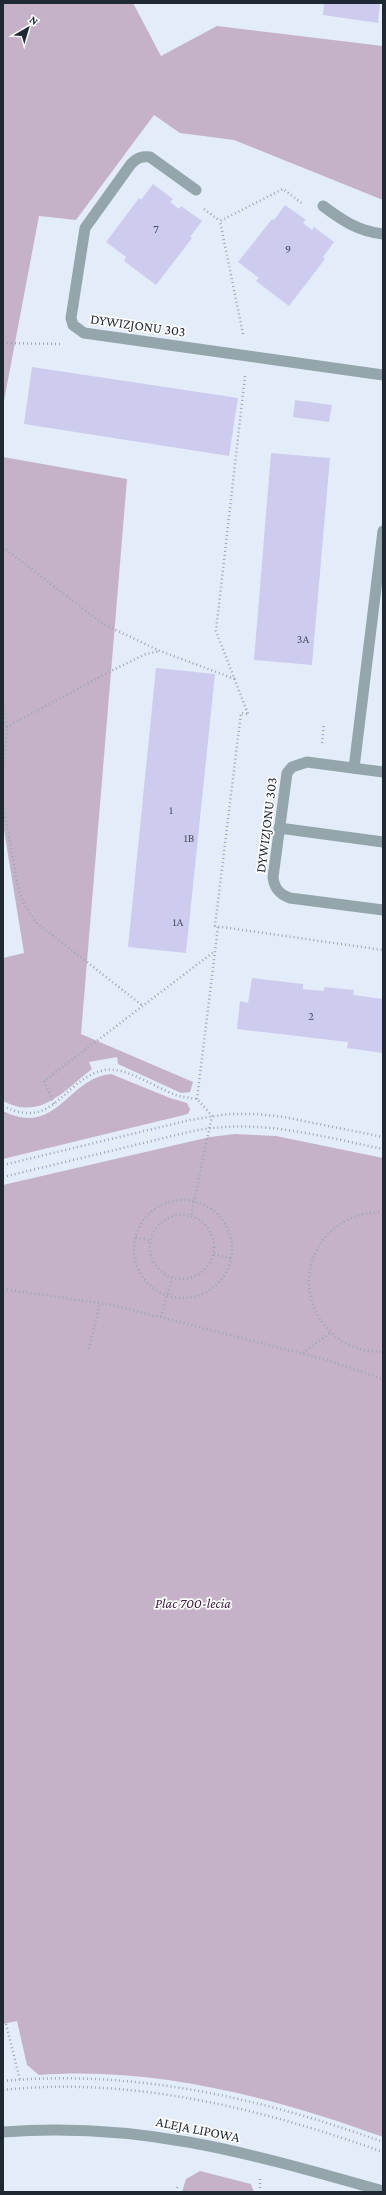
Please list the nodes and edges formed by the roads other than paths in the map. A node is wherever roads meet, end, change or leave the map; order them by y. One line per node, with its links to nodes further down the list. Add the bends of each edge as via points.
1 (196, 190): 4 (street, DYWIZJONU 303, via 150,157 143,156 131,164 85,228 71,318 73,325 84,333)
2 (323, 206): 3 (street, via 347,224 362,231)
3 (383, 234)
4 (383, 375)
5 (383, 531): 6 (street)
6 (354, 768): 7 (street, DYWIZJONU 303); 8 (street, DYWIZJONU 303, via 307,762 292,767 287,773)
7 (383, 772)
8 (280, 828): 9 (street); 10 (street, DYWIZJONU 303, via 273,877 276,890 282,895)
9 (383, 842)
10 (383, 910)
11 (3, 2132): 12 (street, ALEJA LIPOWA, via 84,2130 167,2137 240,2152)
12 (383, 2191)

